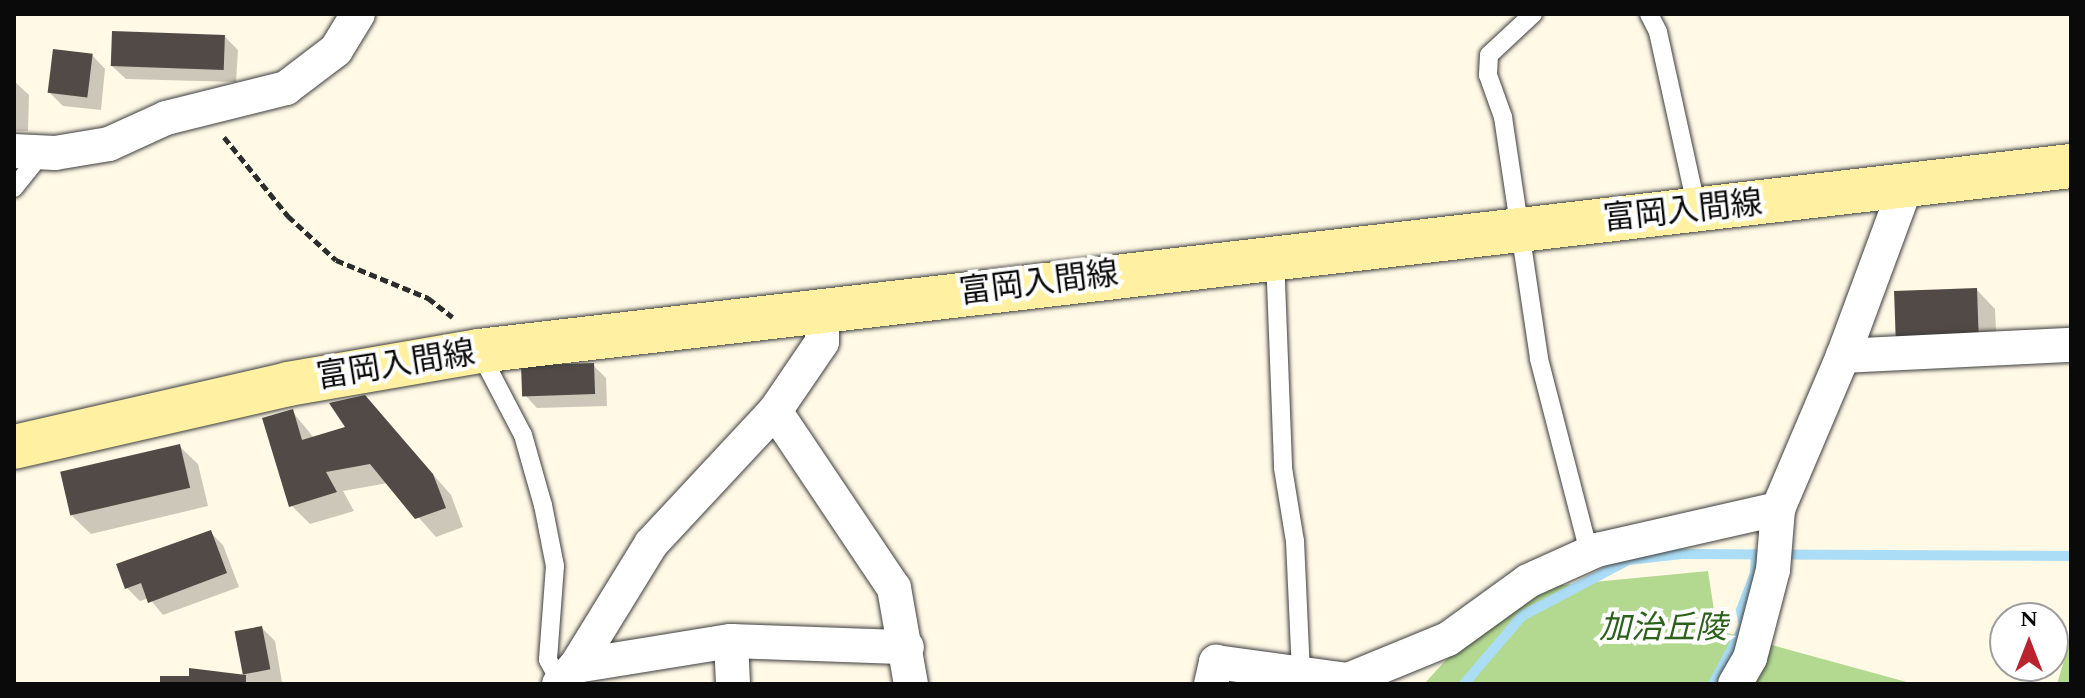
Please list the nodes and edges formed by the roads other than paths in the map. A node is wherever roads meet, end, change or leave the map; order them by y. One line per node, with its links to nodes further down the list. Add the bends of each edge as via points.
1 (358, 14): 4 (street, via 336,50 286,88 166,118 109,144)
2 (1533, 14): 9 (lane, via 1489,55 1488,75 1503,117)
3 (1649, 14): 8 (lane, via 1658,32)
4 (27, 152): 7 (lane)
5 (2071, 166): 6 (main road, 富岡入間線)
6 (1906, 186): 8 (main road, 富岡入間線); 14 (street)
7 (14, 188)
8 (1697, 210): 9 (main road, 富岡入間線)
9 (1516, 230): 10 (main road, 富岡入間線); 18 (lane, via 1539,359)
10 (1275, 256): 11 (main road, 富岡入間線); 21 (lane, via 1283,468 1295,541)
11 (822, 310): 13 (main road, 富岡入間線); 15 (street, via 822,342)
12 (2071, 345): 14 (street)
13 (479, 351): 16 (main road, 富岡入間線, via 288,384); 22 (lane, via 523,435 543,505 555,566 548,660)
14 (1843, 356): 17 (street)
15 (775, 411): 20 (street, via 894,588); 22 (street, via 651,544)
16 (14, 447)
17 (1776, 521): 18 (street); 26 (street, via 1773,570 1750,658)
18 (1589, 553): 21 (street, via 1528,581 1448,639 1348,680)
19 (731, 641): 20 (street); 22 (street); 23 (street)
20 (907, 647): 24 (street)
21 (1301, 672): 25 (street, via 1216,662)
22 (565, 677)
23 (733, 684)
24 (911, 684)
25 (1211, 684)
26 (1735, 684)

